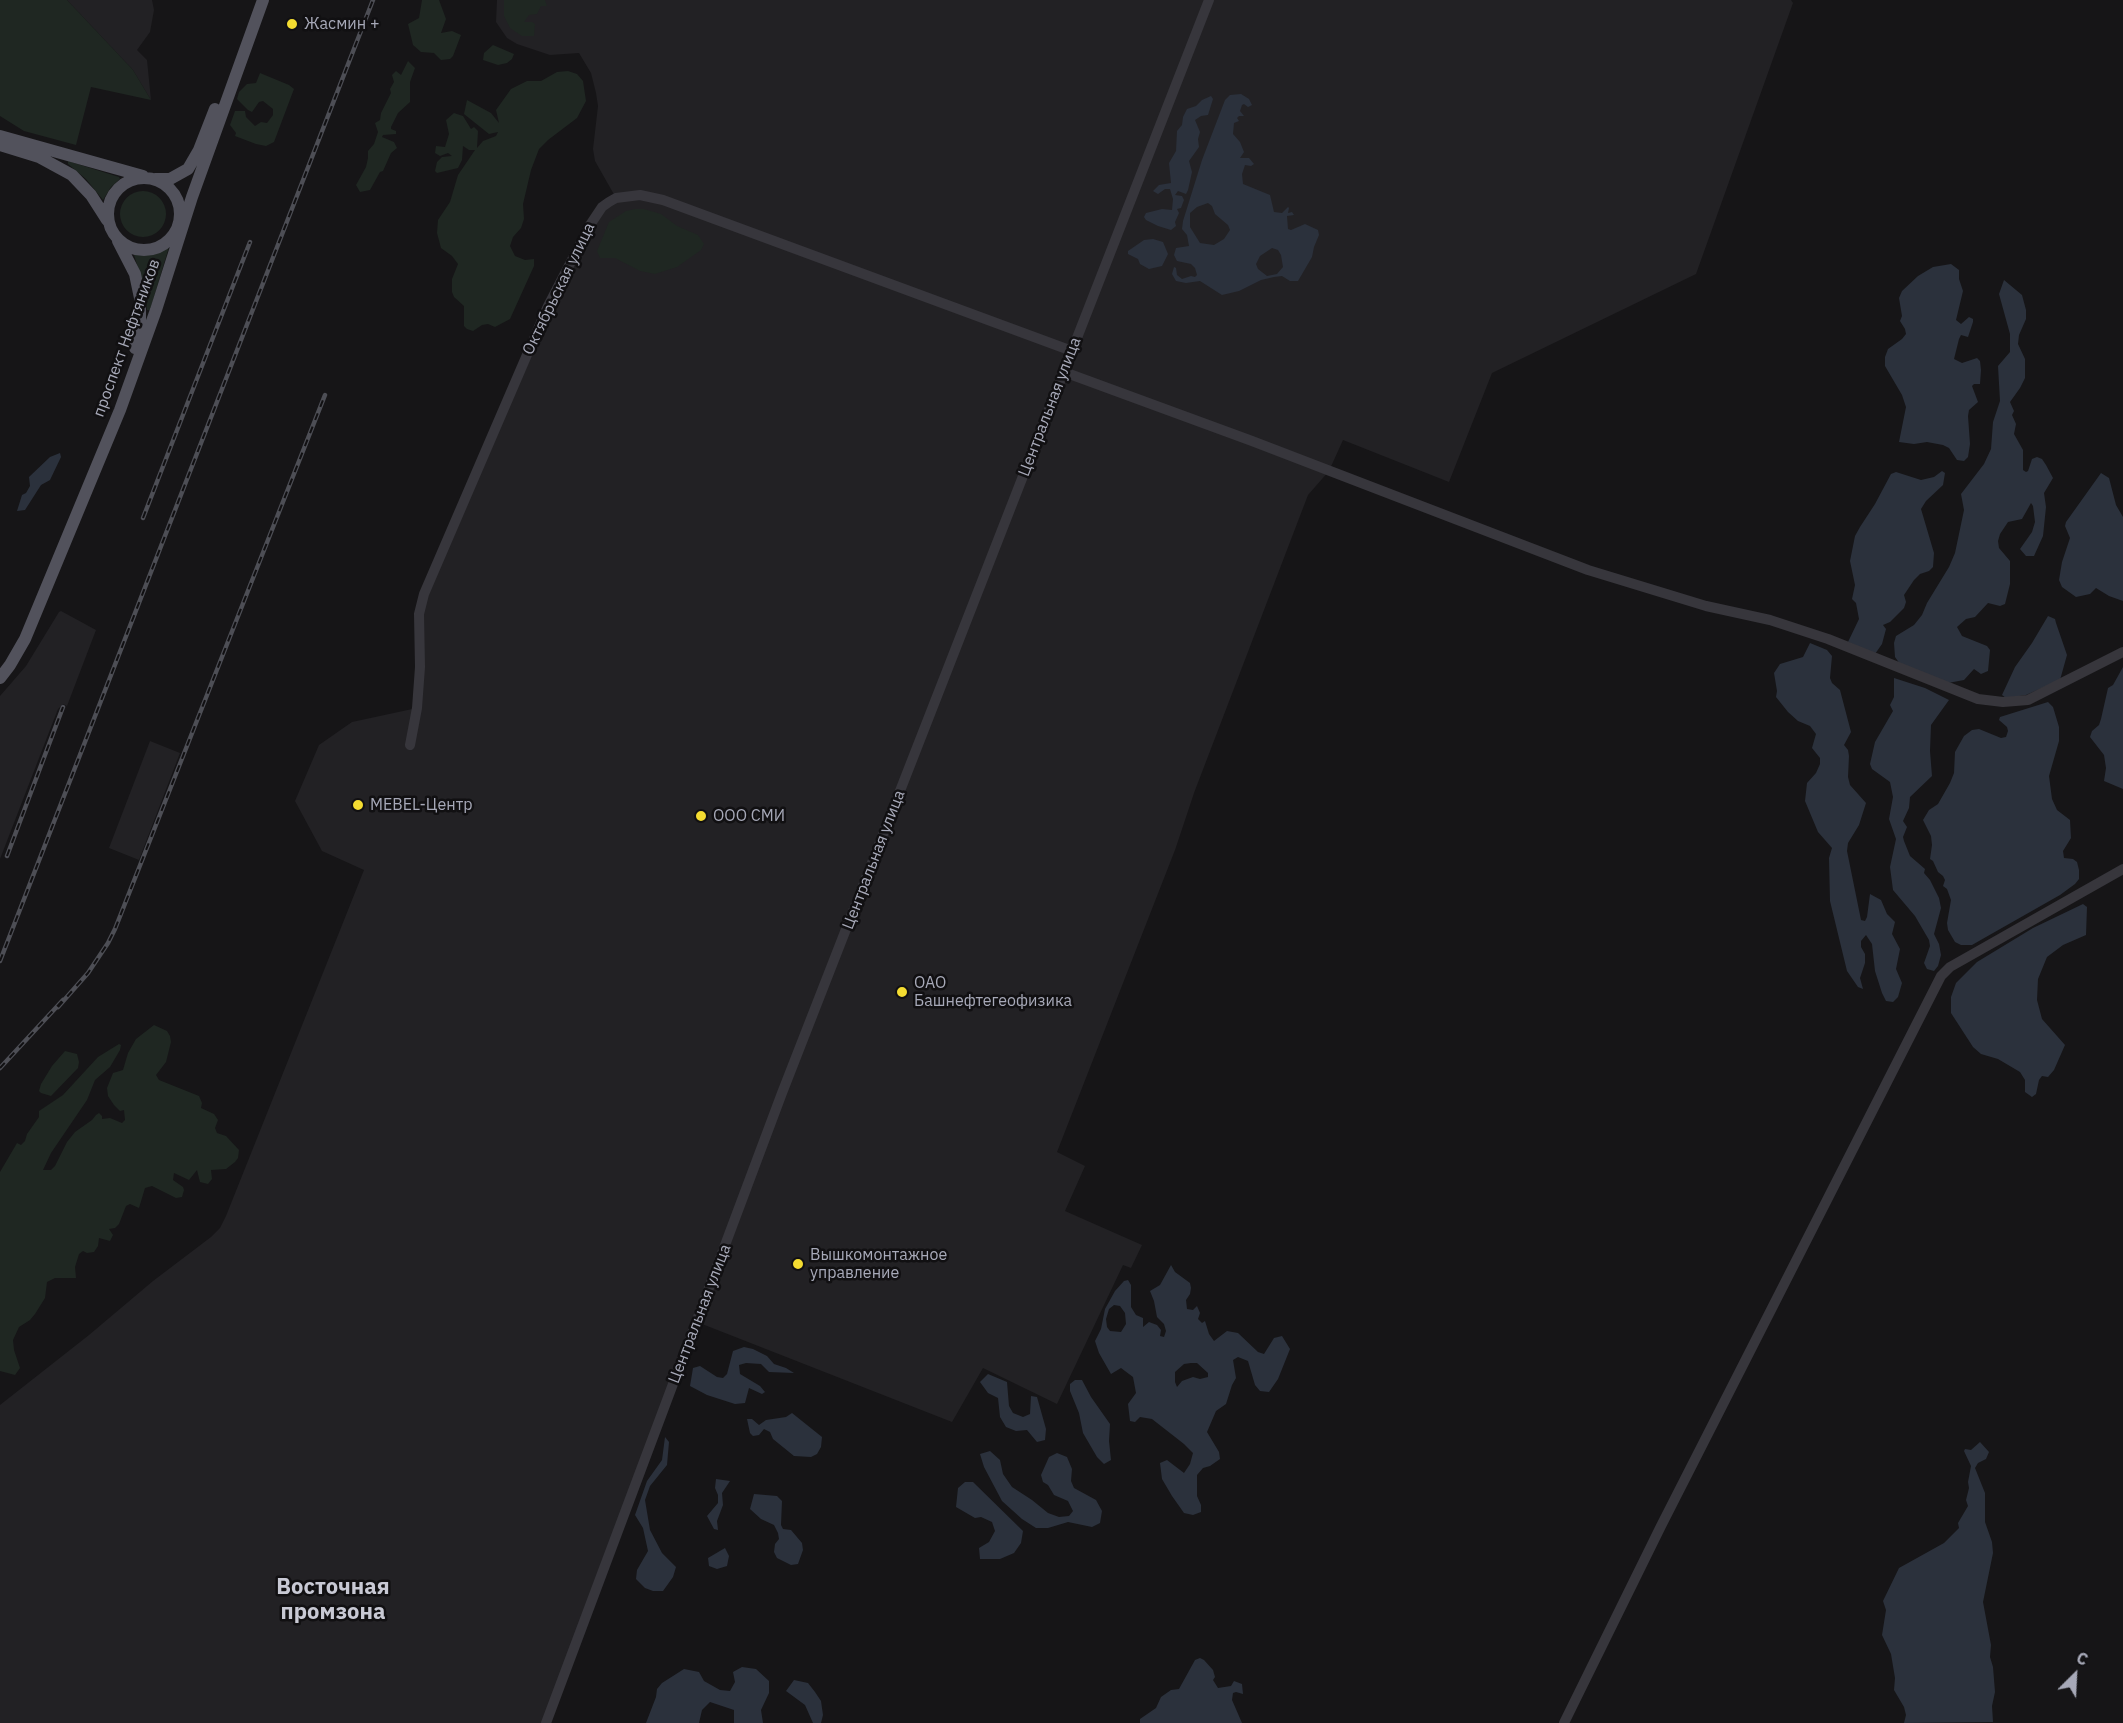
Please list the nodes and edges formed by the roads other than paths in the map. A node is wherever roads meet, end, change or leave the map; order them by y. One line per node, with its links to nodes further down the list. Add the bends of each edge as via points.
1 (263, 0): 3 (main road, проспект Нефтяников)
2 (1209, 0): 12 (street, Центральная улица)
3 (243, 51): 6 (main road, via 191,165 178,176); 7 (main road, проспект Нефтяников)
4 (0, 136): 6 (main road)
5 (0, 145): 8 (main road, via 39,157 72,175)
6 (152, 179): 8 (main road, via 132,180 116,190 108,207); 9 (main road, via 167,186 176,197)
7 (192, 197): 9 (main road); 11 (main road, проспект Нефтяников)
8 (108, 221): 10 (main road)
9 (178, 225): 10 (main road, via 168,241 152,250 132,249); 11 (main road)
10 (116, 238): 14 (main road, via 135,274 141,309)
11 (173, 256): 14 (main road, проспект Нефтяников)
12 (1072, 351): 13 (street, Центральная улица); 17 (street, Октябрьская улица, via 663,200 640,195 609,202 596,214 548,306 424,594 419,614 417,708)
13 (1064, 372): 15 (street, via 1577,567 1828,639 1978,699 2028,700); 19 (street, Центральная улица, via 782,1093)
14 (120, 410): 16 (main road, проспект Нефтяников, via 25,639)
15 (2123, 652)
16 (0, 678)
17 (410, 745)
18 (2123, 869): 20 (street, via 1950,967 1941,976)
19 (546, 1723)
20 (1564, 1723)

